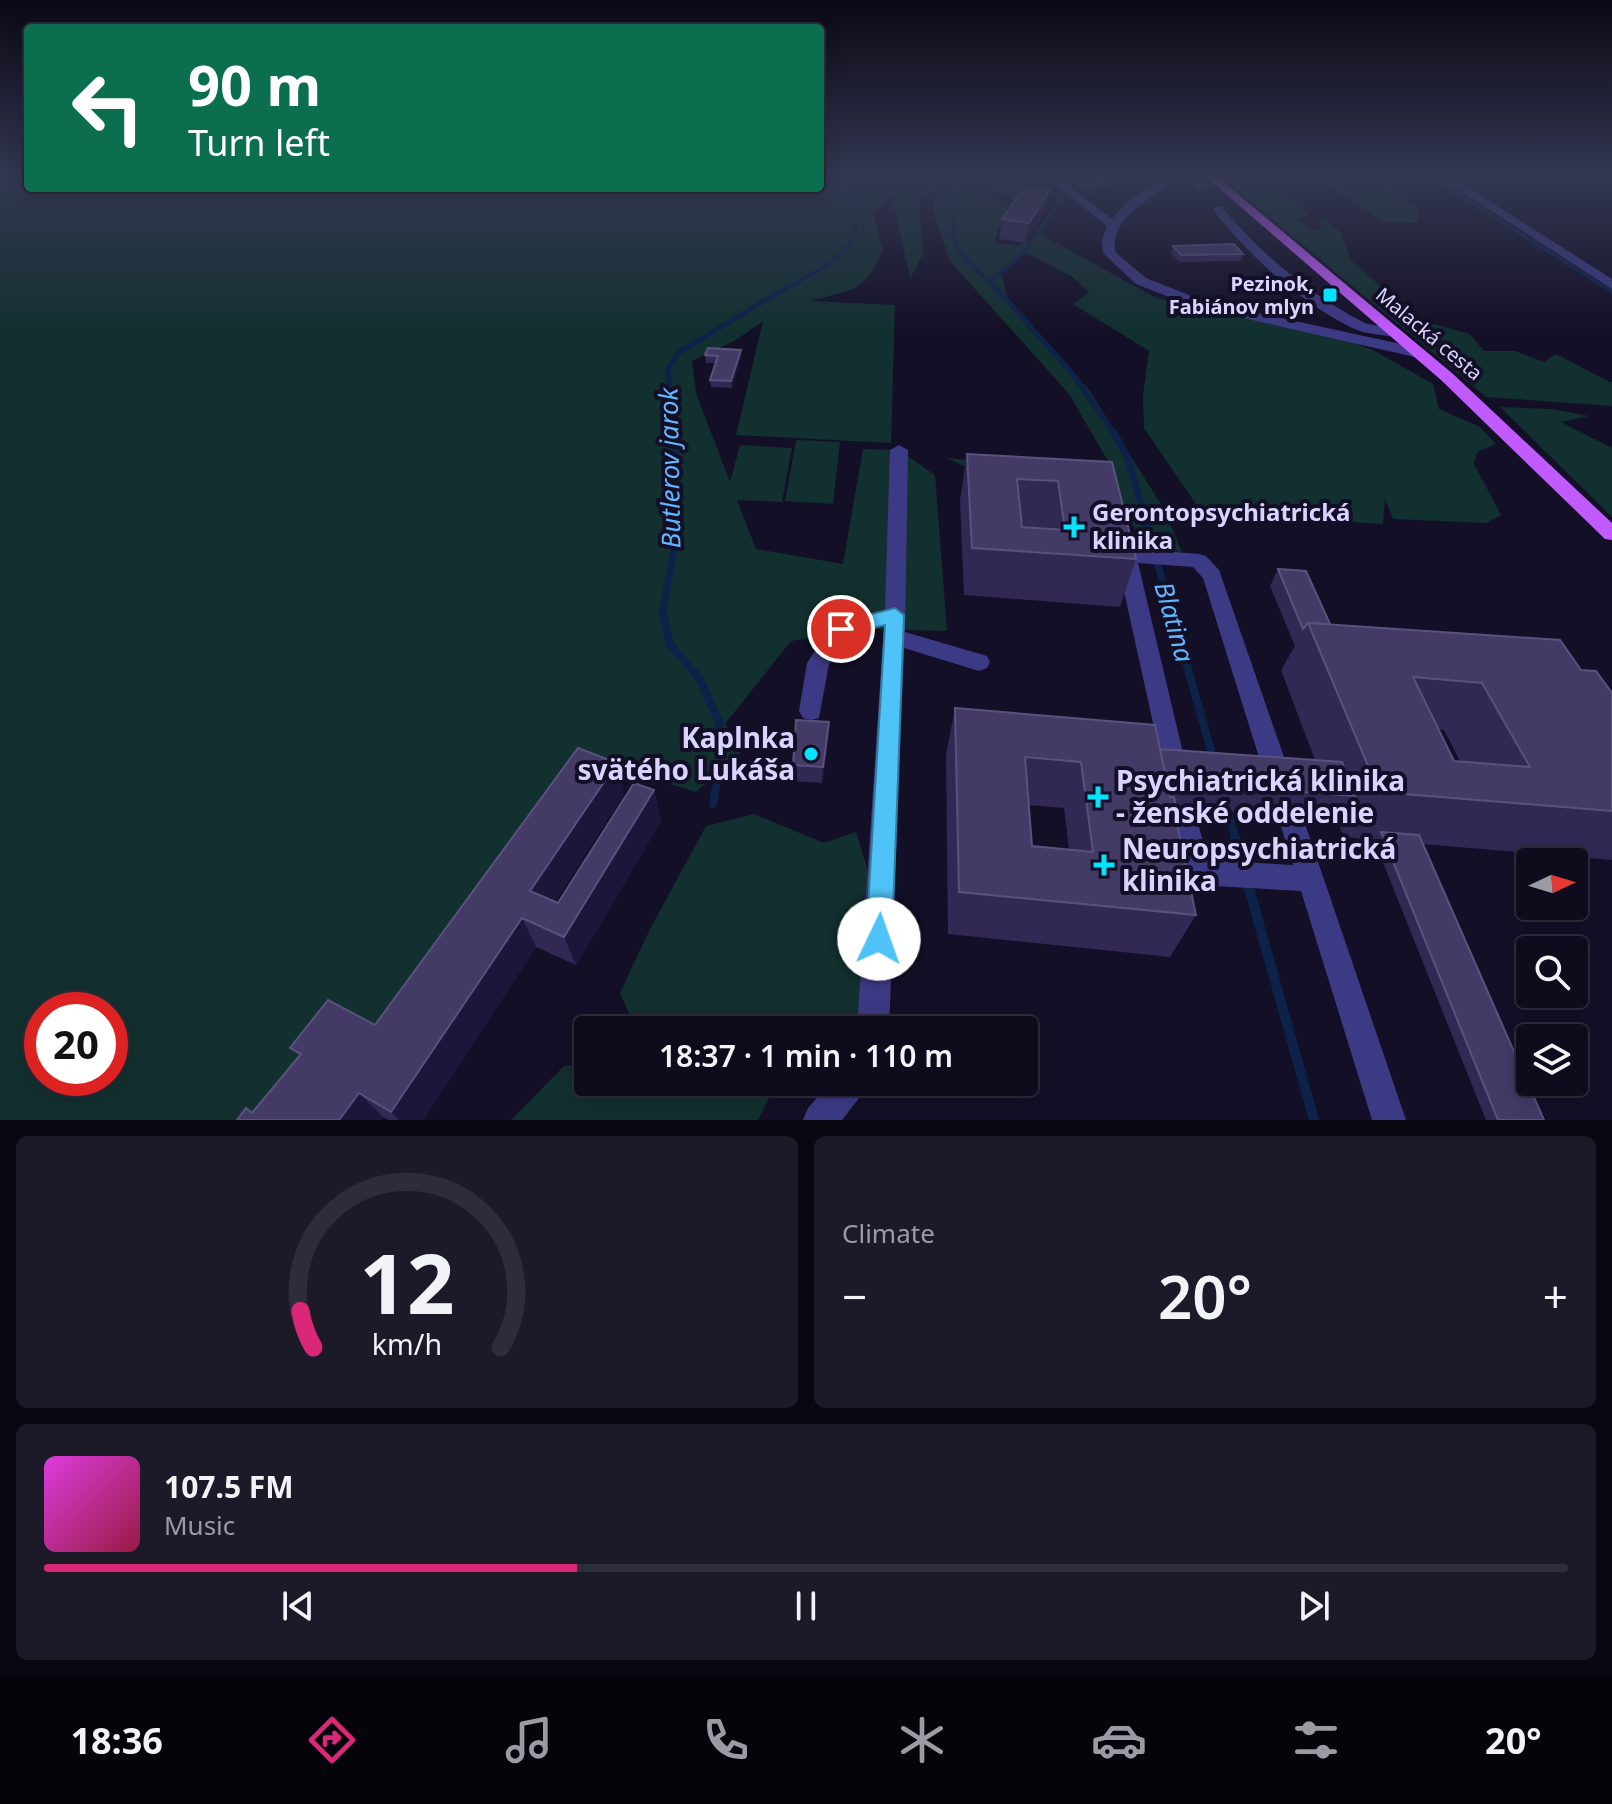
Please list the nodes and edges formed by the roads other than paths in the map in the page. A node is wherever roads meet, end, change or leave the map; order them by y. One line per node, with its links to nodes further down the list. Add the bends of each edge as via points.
1 (1110, 228): 7 (lane, via 1109,253 1157,289 1214,308)
2 (1235, 228): 6 (lane, via 1252,247 1361,326)
3 (1272, 228): 6 (main road, Malacká cesta)
4 (1524, 228): 5 (lane)
5 (1612, 285)
6 (1395, 333): 7 (main road, Malacká cesta)
7 (1419, 353): 9 (main road, Malacká cesta)
8 (899, 450): 10 (lane)
9 (1612, 534)
10 (894, 626): 11 (lane); 12 (lane, via 841,629 818,663); 18 (lane)
11 (979, 662)
12 (811, 711)
13 (1175, 775): 14 (lane, via 1126,555 1199,561 1212,575)
14 (1280, 783)
15 (1183, 809): 17 (lane, via 1197,872)
16 (1291, 817): 17 (lane)
17 (1311, 879): 21 (lane)
18 (874, 1016)
19 (840, 1096): 20 (lane)
20 (820, 1120)
21 (1389, 1120)

